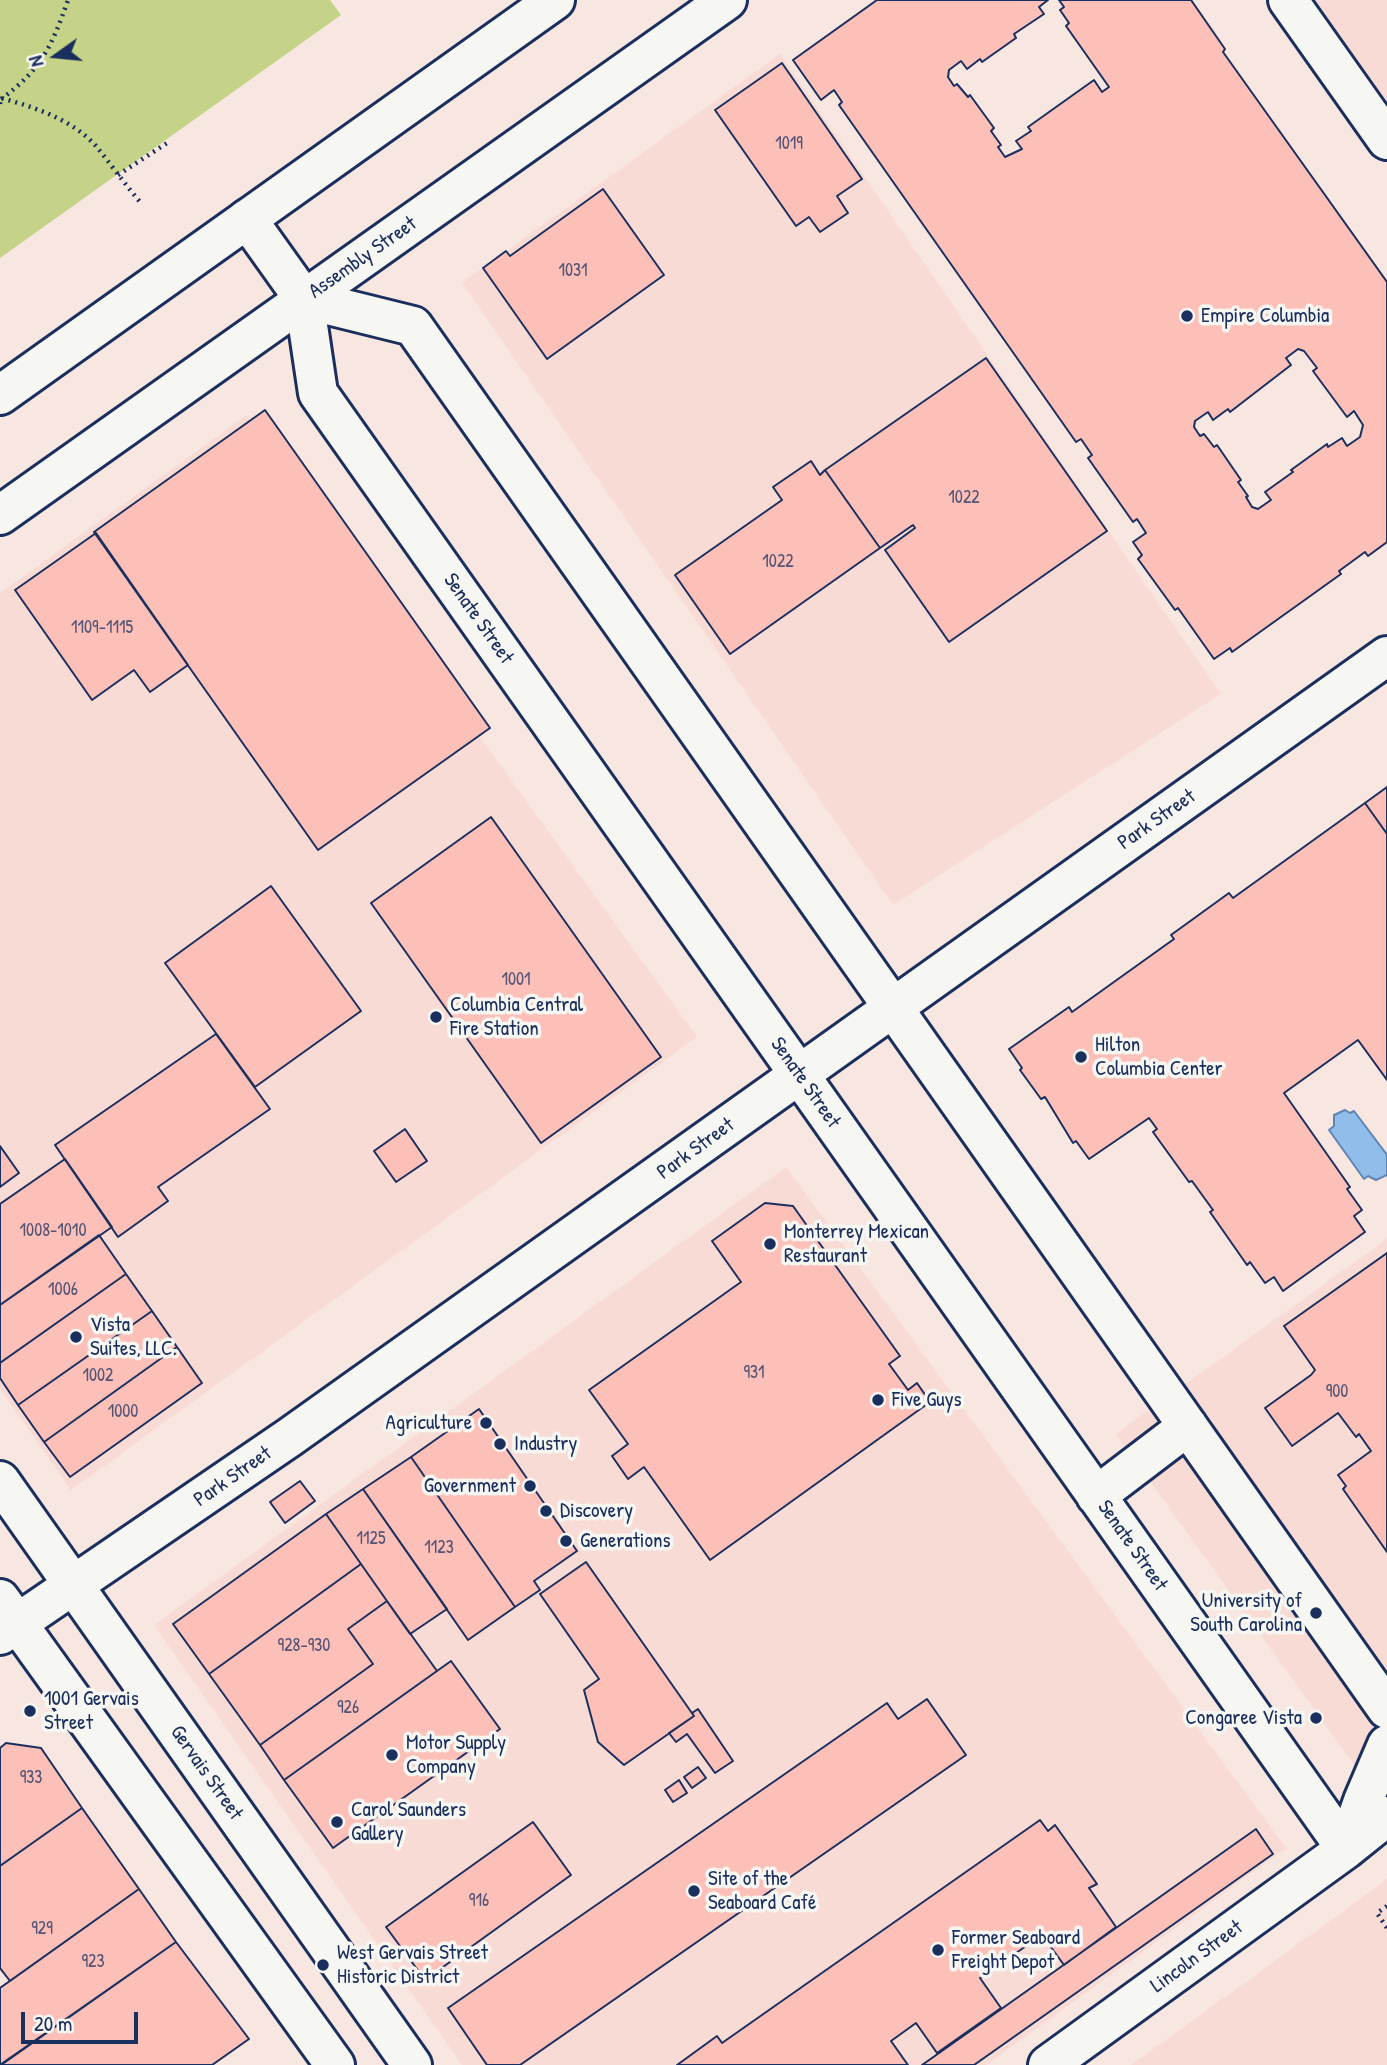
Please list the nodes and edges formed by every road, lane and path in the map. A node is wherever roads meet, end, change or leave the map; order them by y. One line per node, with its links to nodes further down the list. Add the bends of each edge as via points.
1 (68, 0): 5 (path, via 36,69)
2 (555, 0): 10 (street)
3 (727, 0): 11 (street, Assembly Street)
4 (1288, 0): 6 (street)
5 (0, 101): 8 (path, via 33,107 60,119 93,143)
6 (1387, 140)
7 (167, 143): 8 (path)
8 (118, 175): 9 (path)
9 (139, 202)
10 (247, 219): 11 (street, Senate Street); 12 (street)
11 (304, 299): 13 (street, Assembly Street); 15 (street, via 413,326); 16 (street, Senate Street, via 318,393)
12 (0, 395)
13 (0, 515)
14 (1387, 656): 15 (street, Park Street)
15 (894, 1008): 16 (street, Park Street); 17 (street)
16 (799, 1075): 19 (street, Senate Street); 20 (street, Park Street)
17 (1188, 1426): 19 (street); 22 (street)
18 (0, 1480): 20 (street, Gervais Street)
19 (1097, 1496): 25 (street, Senate Street)
20 (75, 1586): 21 (street, Park Street); 29 (street, Gervais Street)
21 (6, 1619): 28 (street)
22 (1387, 1709)
23 (1387, 1745): 25 (street)
24 (1387, 1816): 25 (street, Lincoln Street)
25 (1346, 1849): 30 (street, Lincoln Street)
26 (1387, 1906): 27 (path, via 1377,1913)
27 (1387, 1928)
28 (335, 2065)
29 (412, 2065)
30 (1048, 2065)

